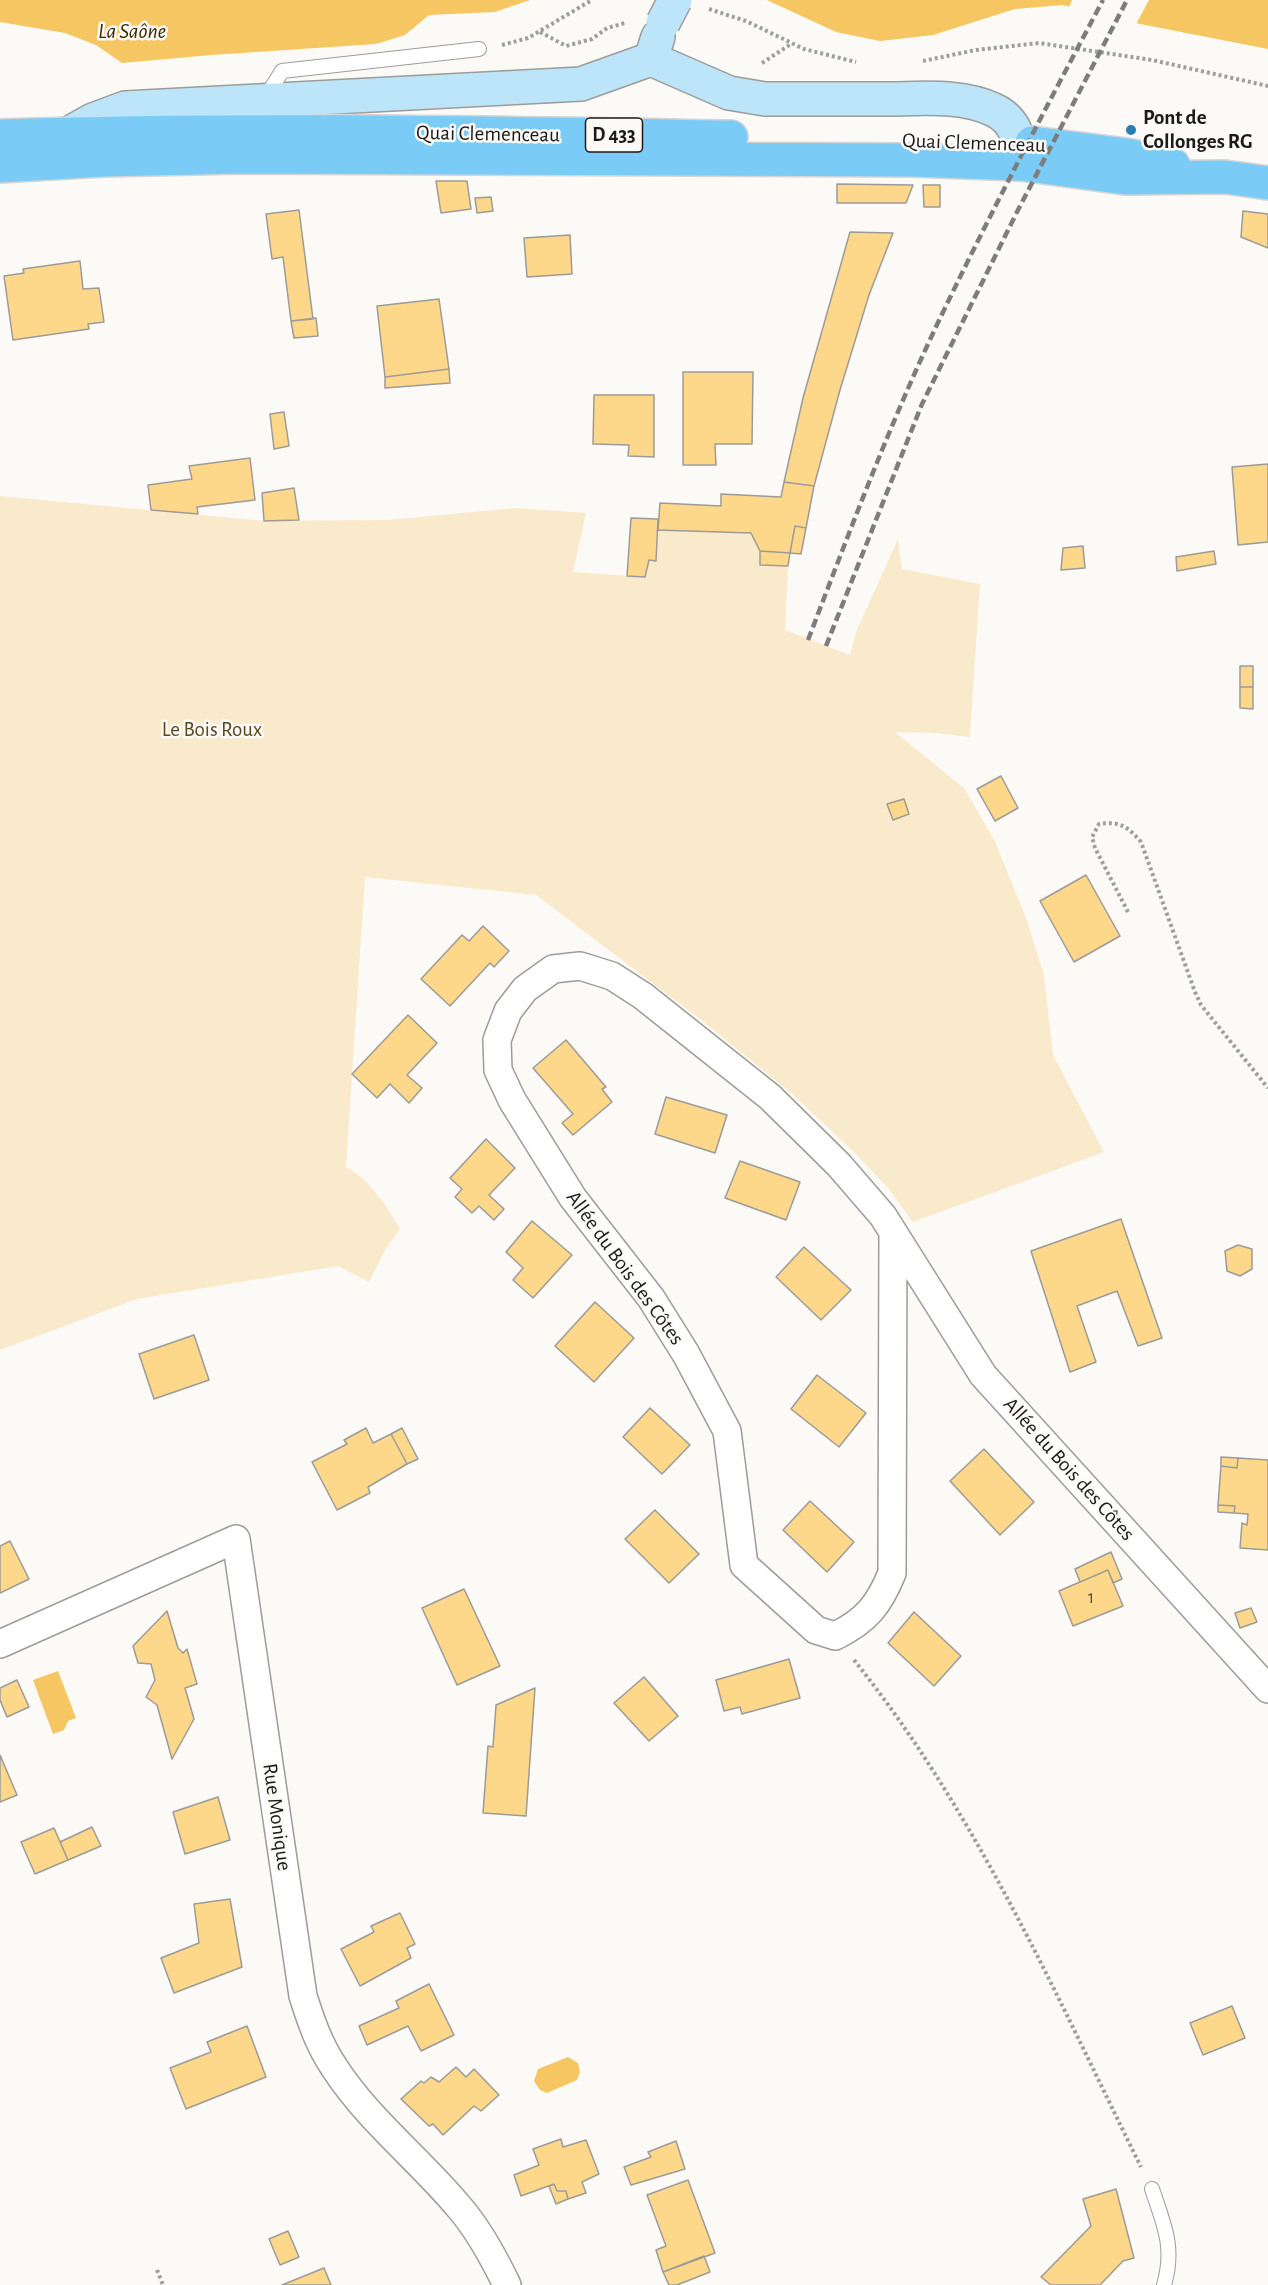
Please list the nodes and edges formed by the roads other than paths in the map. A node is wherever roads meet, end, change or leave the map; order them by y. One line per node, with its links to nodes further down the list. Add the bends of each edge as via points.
1 (669, 12): 3 (main road)
2 (479, 49): 4 (lane, via 282,70)
3 (651, 59): 4 (main road, via 581,84); 7 (main road, via 737,95 765,99 939,99 971,103 995,110 1011,124)
4 (264, 101): 5 (main road, via 125,108)
5 (67, 134): 6 (main road, Quai Clemenceau / D 433); 7 (main road, Quai Clemenceau / D 433, via 239,131); 8 (main road)
6 (0, 136)
7 (1020, 153): 8 (main road, Quai Clemenceau / D 433, via 911,160 242,157); 9 (main road, Quai Clemenceau / D 433, via 1127,154)
8 (10, 166)
9 (1268, 183)
10 (893, 1232): 10 (street, Allée du Bois des Côtes, via 839,1165 770,1097 612,976 580,966 553,969 525,989 508,1011 497,1040 498,1070 512,1100 573,1198 651,1298 722,1418 727,1431 744,1565 816,1630 835,1636 871,1612 892,1573); 12 (street, Allée du Bois des Côtes, via 983,1375)
11 (0, 1644): 14 (street, Rue Monique, via 236,1539 303,1996 315,2032 356,2098 460,2208 492,2254)
12 (1268, 1689)
13 (1152, 2189): 15 (lane, via 1170,2244)
14 (507, 2285)
15 (1164, 2285)

